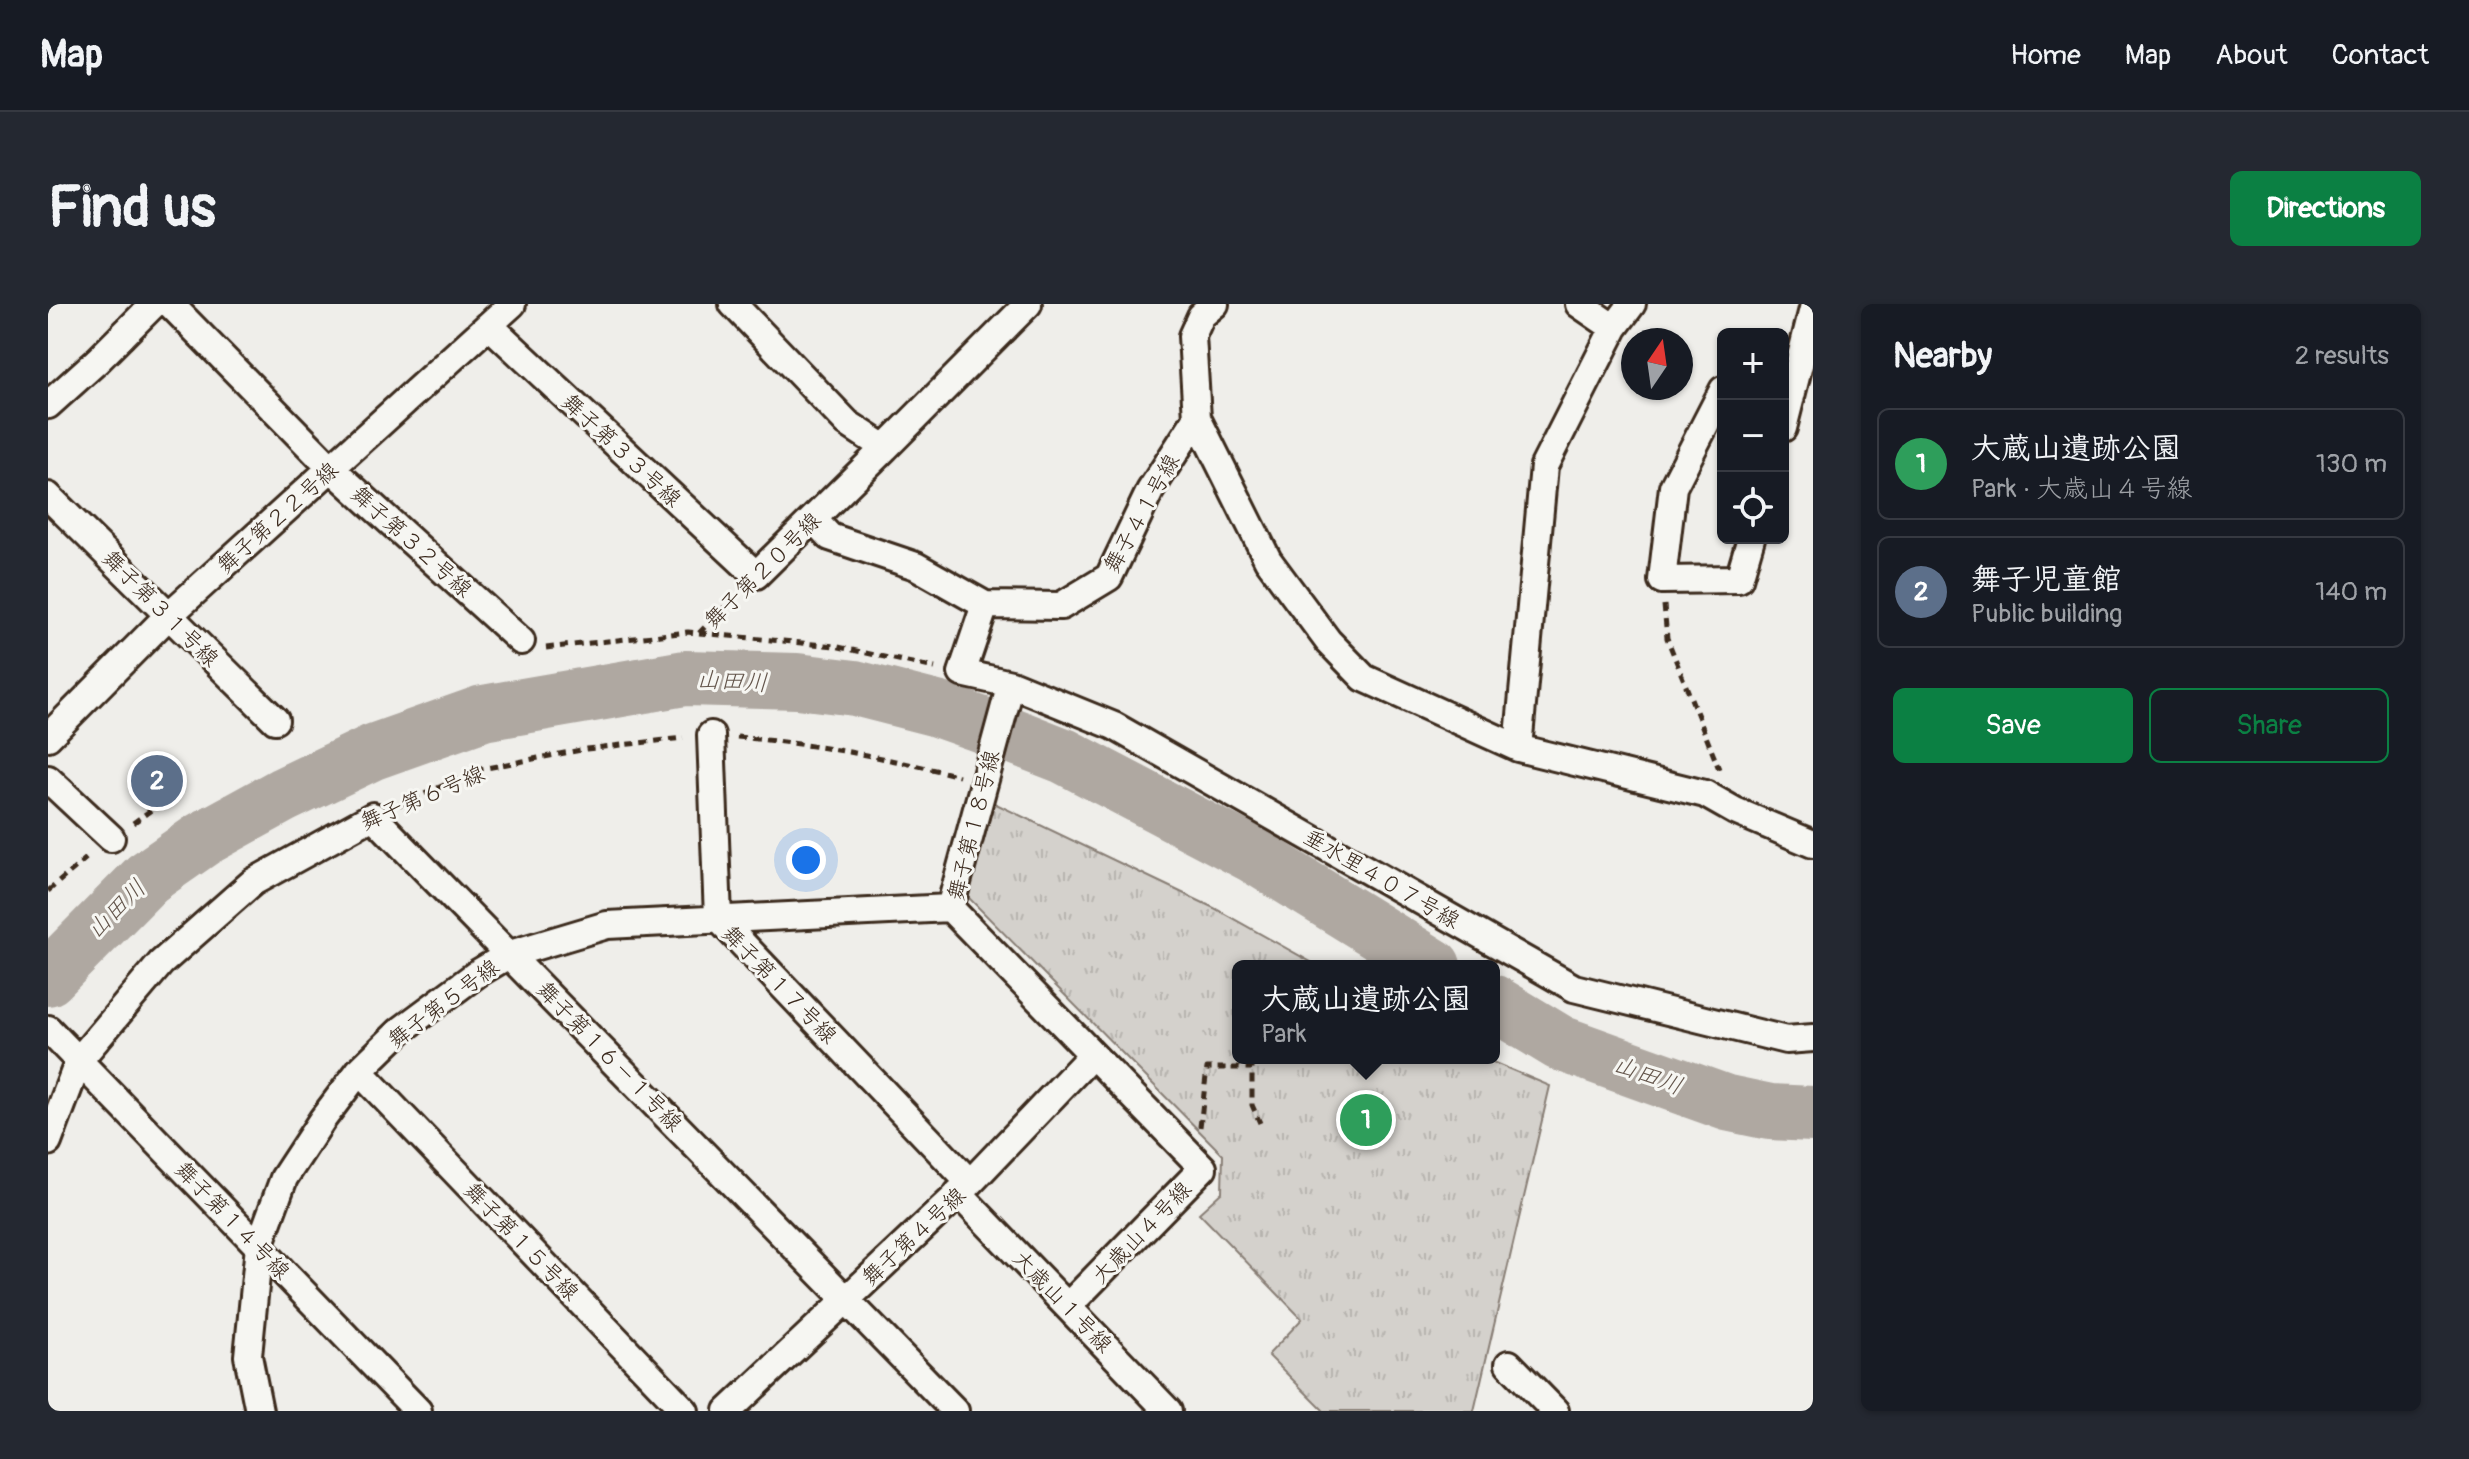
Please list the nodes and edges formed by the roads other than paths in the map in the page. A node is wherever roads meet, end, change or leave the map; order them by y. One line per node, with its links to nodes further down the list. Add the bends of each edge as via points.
1 (154, 304): 14 (street)
2 (170, 304): 18 (street, 舞子第３２号線)
3 (512, 304): 10 (street, 舞子第２２号線)
4 (733, 304): 17 (street, via 847,423)
5 (1028, 304): 17 (street, 舞子第２０号線)
6 (1215, 304): 16 (street, via 1201,316 1192,336)
7 (1579, 304): 11 (street)
8 (1632, 304): 11 (street)
9 (1813, 309): 12 (street)
10 (489, 325): 18 (street, 舞子第２２号線); 22 (street, 舞子第３３号線)
11 (1614, 328): 30 (street, via 1544,466)
12 (1797, 386): 15 (street)
13 (1718, 400): 21 (street, via 1673,487 1662,580 1739,579)
14 (48, 405)
15 (1789, 410)
16 (1197, 418): 23 (street, 舞子４１号線, via 1150,491 1109,577 1061,606); 30 (street, via 1268,560 1328,641 1364,678)
17 (885, 448): 20 (street, 舞子第２０号線)
18 (331, 468): 24 (street, 舞子第２２号線); 25 (street, 舞子第３２号線)
19 (53, 511): 24 (street, 舞子第３１号線)
20 (813, 519): 22 (street, 舞子第２０号線); 23 (street, 舞子４１号線, via 830,537 916,566)
21 (1749, 544)
22 (756, 575)
23 (985, 605): 26 (street, 垂水里４０７号線, via 962,673)
24 (168, 616): 27 (street, 舞子第３１号線); 29 (street, 舞子第２２号線)
25 (521, 641)
26 (1011, 684): 35 (street, 舞子第１８号線); 39 (street, 垂水里４０７号線, via 1114,726 1574,988 1786,1040)
27 (275, 720)
28 (711, 735): 36 (street, 舞子第１７号線)
29 (48, 737)
30 (1518, 748): 34 (street, via 1705,794)
31 (48, 779): 33 (street)
32 (373, 816): 37 (street, 舞子第１６－１号線); 41 (street, 舞子第６号線, via 253,882 161,963)
33 (111, 838)
34 (1813, 844)
35 (950, 908): 36 (street, 舞子第５号線); 40 (street, 舞子第１８号線)
36 (718, 918): 37 (street, 舞子第５号線, via 607,925); 44 (street, 舞子第１７号線)
37 (510, 954): 42 (street, 舞子第５号線, via 400,1031); 46 (street, 舞子第１６－１号線)
38 (48, 1029): 41 (street, 舞子第１４号線)
39 (1813, 1038)
40 (1092, 1055): 44 (street, 舞子第４号線); 47 (street, 大歳山４号線, via 1203,1168)
41 (79, 1060): 43 (street, 舞子第６号線); 45 (street, 舞子第１４号線)
42 (359, 1071): 45 (street, 舞子第５号線, via 284,1178); 51 (street, 舞子第１５号線)
43 (48, 1142)
44 (964, 1188): 46 (street, 舞子第４号線); 47 (street, 大歳山１号線)
45 (259, 1246): 49 (street, 舞子第５号線, via 248,1356); 50 (street, 舞子第１４号線)
46 (846, 1298): 52 (street, 舞子第４号線); 53 (street, 舞子第１６－１号線)
47 (1068, 1306): 54 (street, 大歳山１号線)
48 (1509, 1364): 55 (street)
49 (259, 1411)
50 (418, 1411)
51 (685, 1411)
52 (728, 1411)
53 (955, 1411)
54 (1168, 1411)
55 (1555, 1411)

